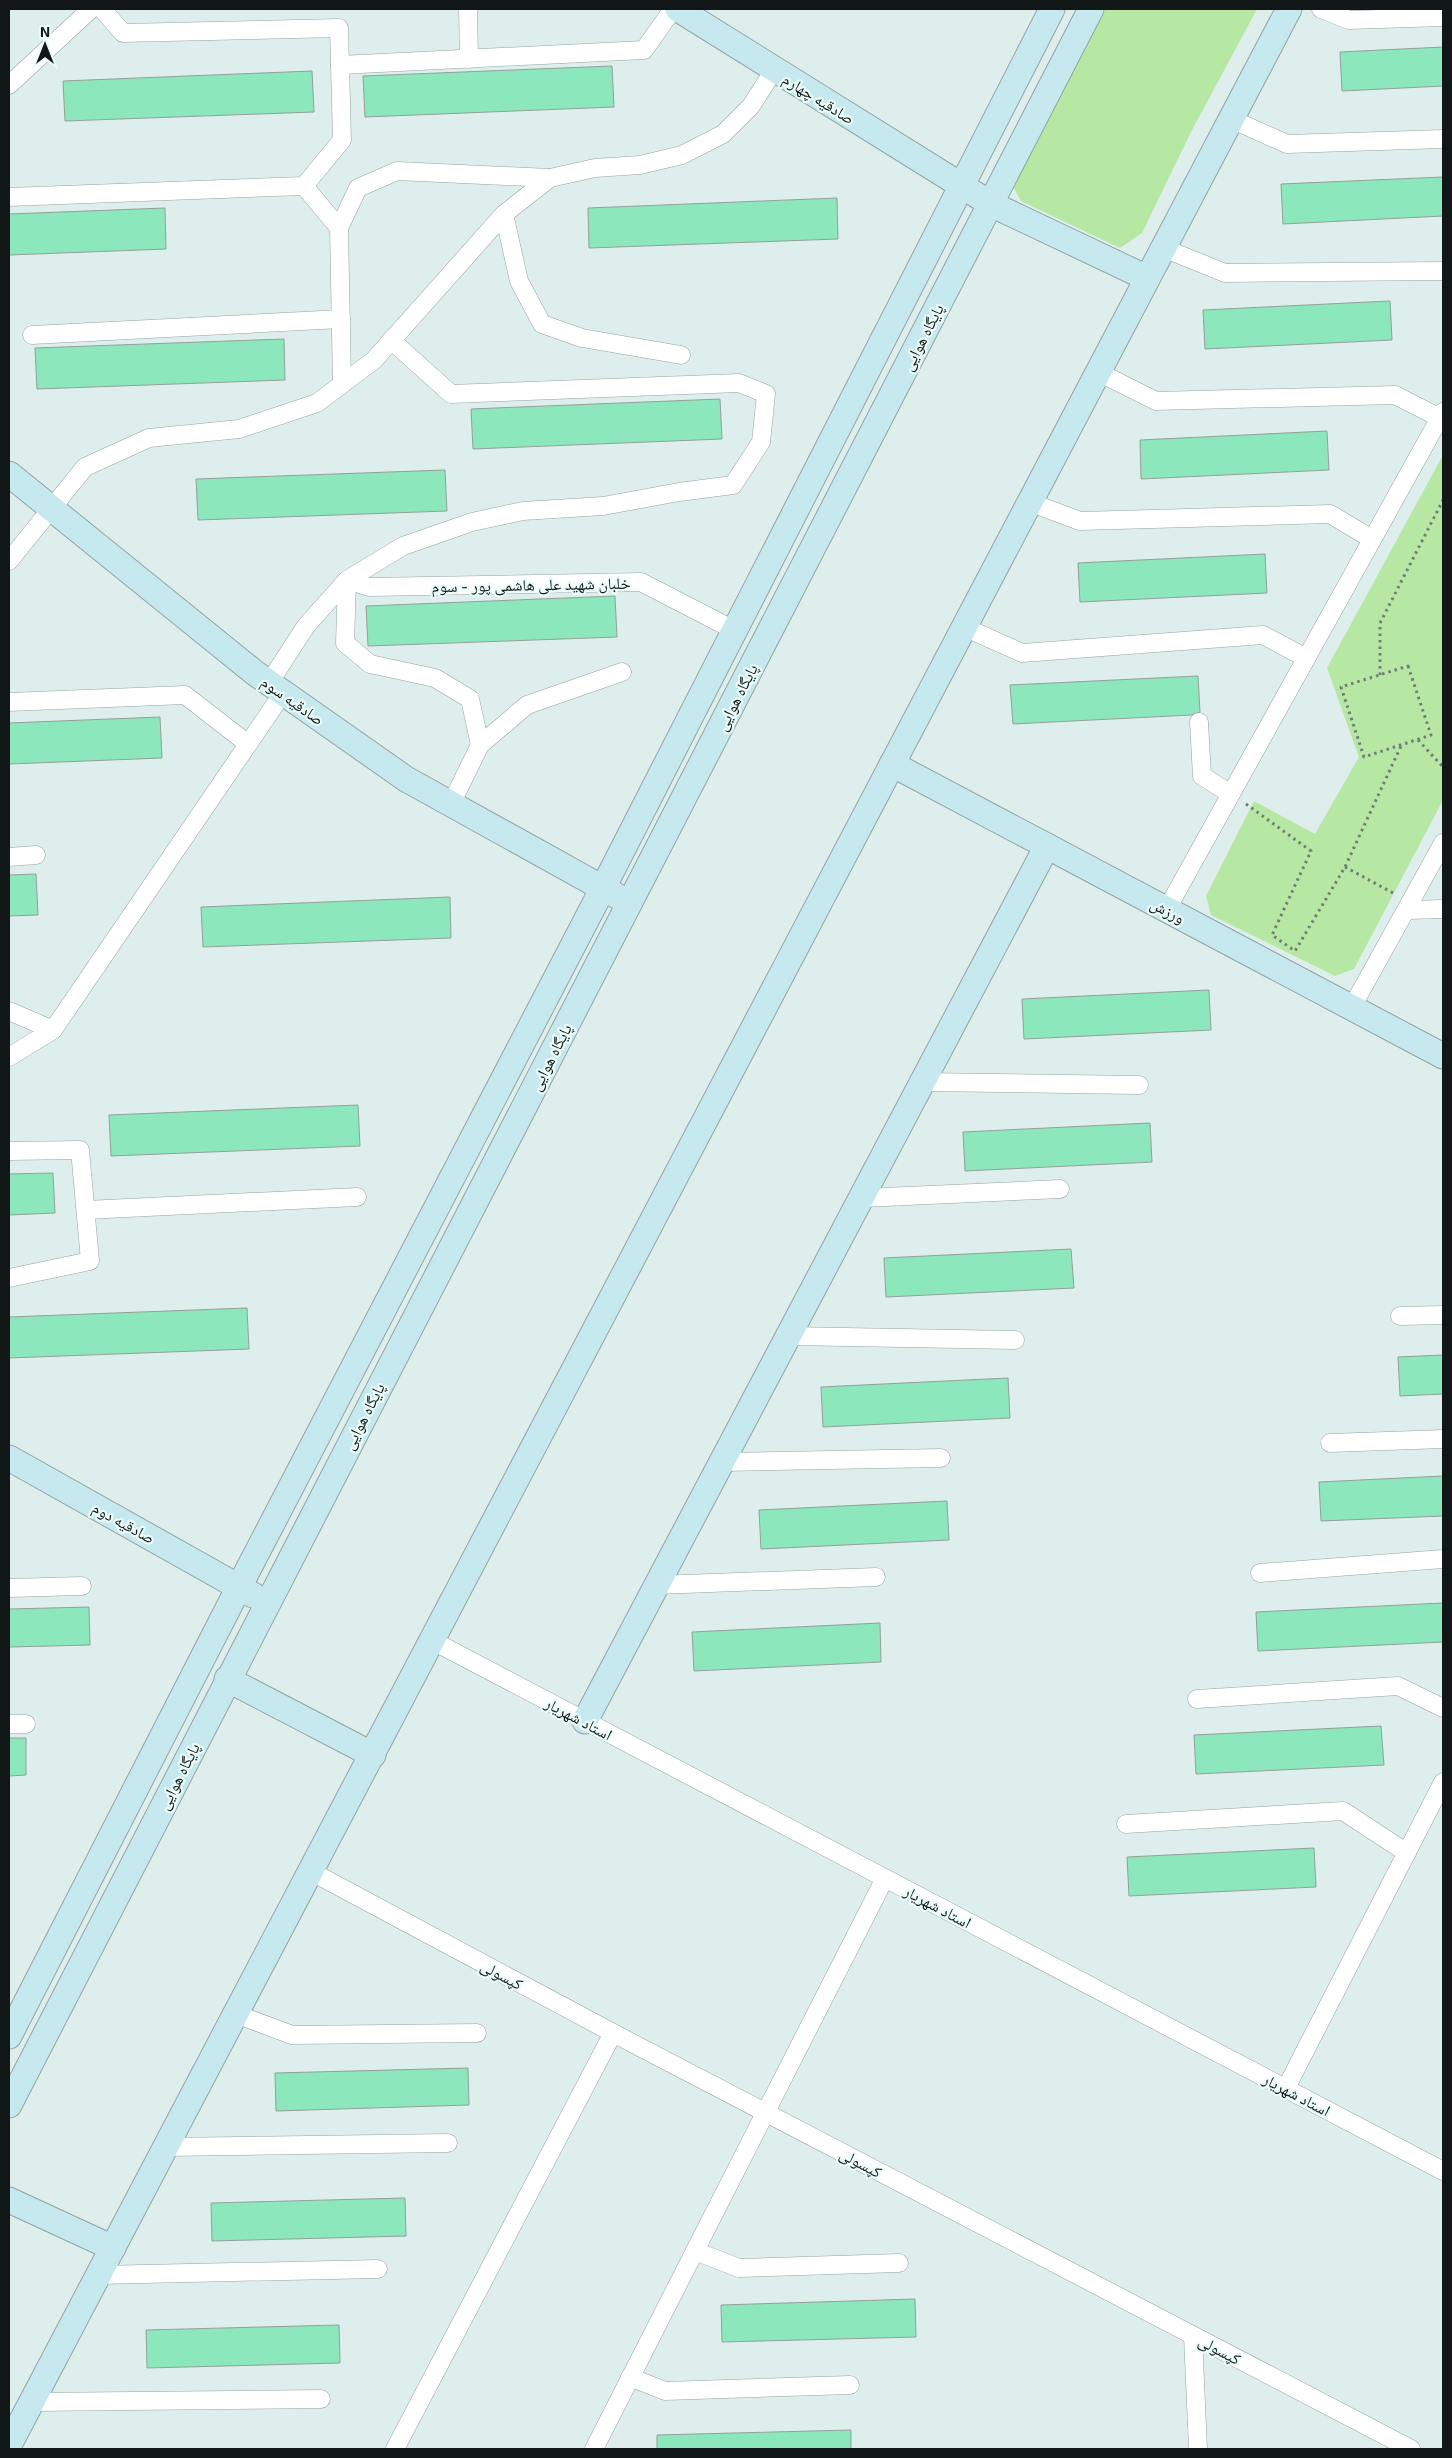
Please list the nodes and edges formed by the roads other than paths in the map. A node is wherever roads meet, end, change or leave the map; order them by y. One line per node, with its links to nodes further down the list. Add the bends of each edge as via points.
1 (91, 9): 14 (street)
2 (102, 9): 12 (street, via 123,32 338,28)
3 (468, 9): 11 (street)
4 (673, 9): 11 (street, via 644,50)
5 (678, 9): 13 (street, صادقیه چهارم)
6 (1052, 9): 19 (street, پایگاه هوایی)
7 (1091, 9): 21 (street, پایگاه هوایی)
8 (1289, 9): 15 (street)
9 (1321, 9): 10 (street, via 1349,20)
10 (1443, 16)
11 (470, 59): 12 (street)
12 (340, 65): 18 (street, via 342,140)
13 (774, 70): 17 (street, via 751,106 723,134 682,154 640,165 595,168); 19 (street, صادقیه چهارم)
14 (9, 85)
15 (1231, 119): 16 (street, via 1287,144); 24 (street)
16 (1443, 139)
17 (550, 178): 22 (street); 23 (street, via 397,171 358,188)
18 (304, 186): 20 (street); 23 (street)
19 (961, 186): 21 (street, صادقیه چهارم); 41 (street, پایگاه هوایی)
20 (9, 197)
21 (991, 204): 26 (street, صادقیه چهارم); 57 (street, پایگاه هوایی)
22 (504, 214): 29 (street); 30 (street, via 519,281 542,324 582,338)
23 (339, 228): 27 (street)
24 (1163, 248): 25 (street, via 1225,273); 26 (street)
25 (1443, 270)
26 (1147, 278): 31 (street)
27 (341, 319): 28 (street); 32 (street)
28 (32, 335)
29 (391, 340): 32 (street, via 374,360); 39 (street, via 450,394 739,383 766,394 762,442 733,486 604,506 523,511 472,522 403,546)
30 (681, 355)
31 (1098, 372): 33 (street, via 1156,401 1395,395); 35 (street)
32 (342, 384): 36 (street, via 318,403 239,429 149,438 85,467)
33 (1441, 415): 37 (street)
34 (9, 474): 36 (street, صادقیه سوم)
35 (1029, 502): 37 (street, via 1080,522 1330,514); 40 (street)
36 (52, 510): 38 (street); 44 (street, صادقیه سوم)
37 (1372, 539): 42 (street)
38 (9, 561)
39 (347, 580): 41 (street, خلبان شهید علی هاشمی پور - سوم, via 369,587 641,582); 44 (street, via 306,626); 48 (street, via 344,643 370,664 435,678 470,699)
40 (964, 627): 42 (street, via 1022,653 1262,635); 49 (street)
41 (734, 630): 56 (street, پایگاه هوایی)
42 (1306, 658): 50 (street)
43 (622, 672): 48 (street, via 526,705)
44 (276, 688): 47 (street); 51 (street, صادقیه سوم, via 406,779)
45 (9, 702): 47 (street, via 185,695)
46 (1199, 722): 50 (street, via 1202,776)
47 (248, 744): 63 (street)
48 (480, 745): 51 (street)
49 (892, 764): 53 (street, ورزش); 91 (street)
50 (1231, 794): 59 (street)
51 (451, 804): 56 (street, صادقیه سوم)
52 (1443, 843): 58 (street)
53 (1047, 846): 59 (street, ورزش); 66 (street)
54 (36, 856): 55 (street)
55 (9, 857)
56 (603, 888): 57 (street, صادقیه سوم); 88 (street, پایگاه هوایی)
57 (630, 902): 90 (street, پایگاه هوایی)
58 (1409, 906): 60 (street); 61 (street)
59 (1167, 909): 61 (street, ورزش)
60 (1443, 909)
61 (1352, 1007): 64 (street, ورزش)
62 (9, 1011): 63 (street)
63 (52, 1030): 65 (street)
64 (1443, 1056)
65 (9, 1057)
66 (923, 1082): 67 (street); 71 (street)
67 (1139, 1085)
68 (9, 1151): 72 (street, via 80,1150)
69 (1060, 1189): 71 (street)
70 (357, 1196): 72 (street)
71 (862, 1198): 76 (street)
72 (86, 1210): 73 (street, via 90,1261)
73 (9, 1278)
74 (1443, 1315): 75 (street)
75 (1400, 1316)
76 (789, 1336): 77 (street); 82 (street)
77 (1015, 1340)
78 (1443, 1439): 79 (street)
79 (1330, 1443)
80 (9, 1458): 88 (street, صادقیه دوم)
81 (940, 1458): 82 (street)
82 (722, 1462): 86 (street)
83 (1443, 1559): 84 (street)
84 (1260, 1572)
85 (876, 1577): 86 (street)
86 (657, 1585): 95 (street)
87 (82, 1586): 89 (street)
88 (239, 1587): 90 (street, صادقیه دوم); 105 (street, پایگاه هوایی)
89 (9, 1588)
90 (266, 1602): 92 (street, پایگاه هوایی)
91 (433, 1641): 95 (street, استاد شهریار); 96 (street)
92 (227, 1679): 96 (street); 107 (street, پایگاه هوایی)
93 (1197, 1699): 94 (street, via 1398,1686)
94 (1443, 1708)
95 (586, 1721): 101 (street, استاد شهریار)
96 (373, 1755): 100 (street)
97 (1443, 1782): 99 (street)
98 (1126, 1824): 99 (street, via 1343,1812)
99 (1407, 1853): 106 (street)
100 (312, 1872): 102 (street); 104 (street, کپسولی)
101 (885, 1878): 106 (street, استاد شهریار); 108 (street)
102 (236, 2014): 103 (street, via 292,2035); 110 (street)
103 (477, 2033)
104 (613, 2033): 108 (street, کپسولی); 124 (street)
105 (9, 2036)
106 (1286, 2088): 111 (street, استاد شهریار)
107 (9, 2105)
108 (766, 2112): 114 (street); 118 (street, کپسولی)
109 (448, 2143): 110 (street)
110 (166, 2148): 113 (street)
111 (1443, 2171)
112 (9, 2200): 113 (street)
113 (113, 2248): 117 (street)
114 (695, 2251): 115 (street, via 739,2268); 119 (street)
115 (899, 2263)
116 (378, 2270): 117 (street)
117 (98, 2275): 122 (street)
118 (1194, 2336): 126 (street); 127 (street, کپسولی)
119 (630, 2377): 120 (street, via 665,2392); 125 (street)
120 (850, 2385)
121 (321, 2399): 122 (street)
122 (32, 2402): 123 (street)
123 (9, 2445)
124 (395, 2449)
125 (594, 2449)
126 (1198, 2449)
127 (1412, 2449)

